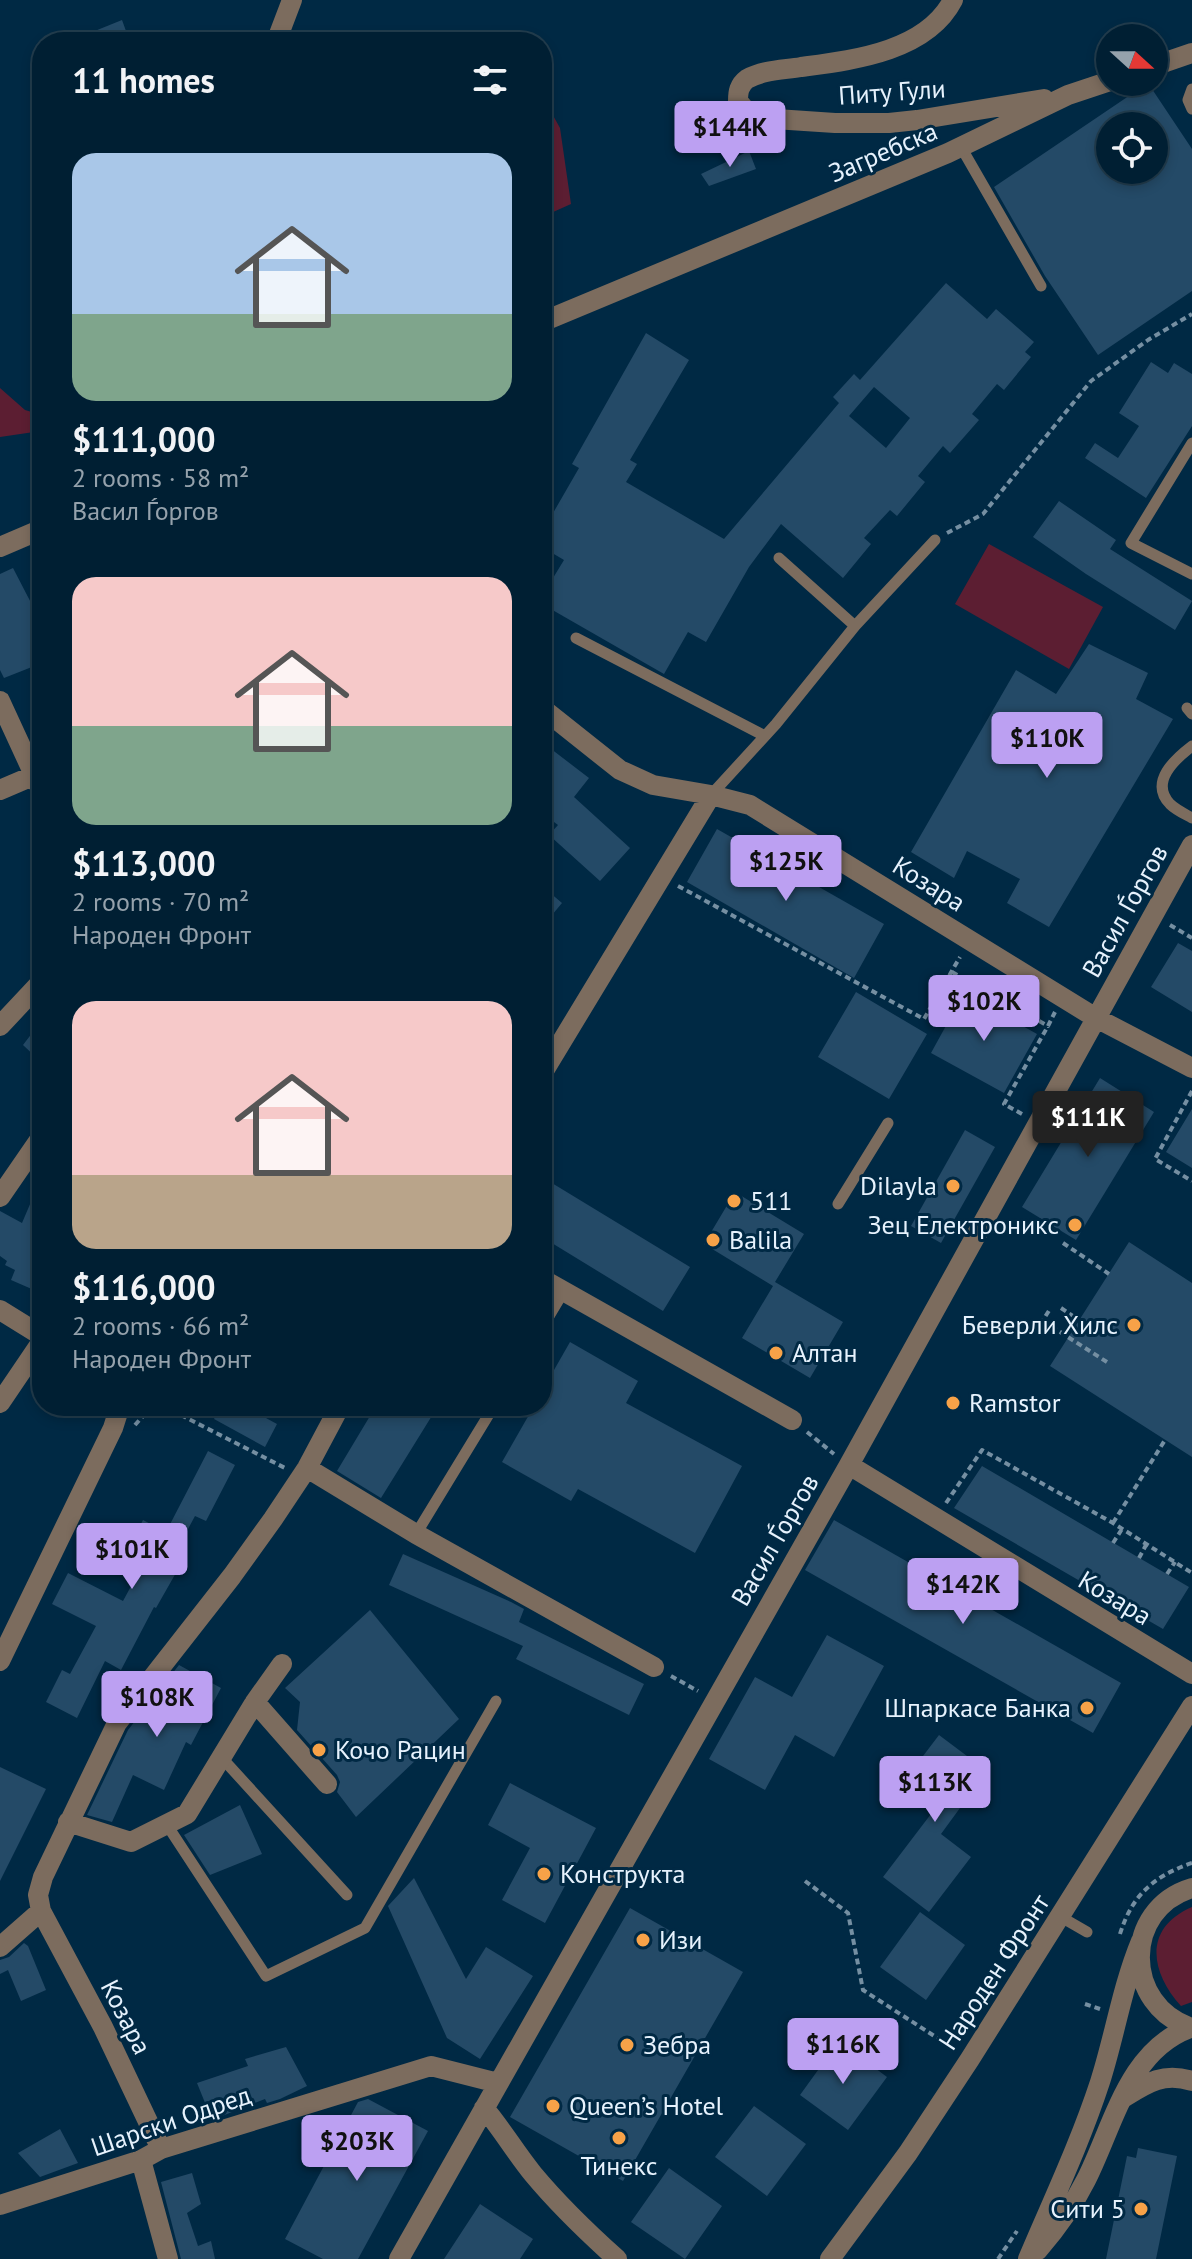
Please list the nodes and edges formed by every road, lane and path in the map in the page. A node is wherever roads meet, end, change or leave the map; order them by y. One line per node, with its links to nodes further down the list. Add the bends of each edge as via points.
1 (292, 0): 3 (street)
2 (953, 0): 8 (street, Питу Гули, via 930,28 907,42 865,57 764,72 742,84 738,101 760,118 889,123)
3 (280, 32)
4 (1192, 53): 5 (street)
5 (1168, 61)
6 (1096, 86): 8 (street, Загребска)
7 (1192, 89): 9 (lane)
8 (1068, 95): 10 (street, Загребска)
9 (1192, 109)
10 (961, 147): 11 (lane); 13 (street, Загребска)
11 (1041, 286)
12 (1192, 314): 16 (path, via 1091,381 983,514)
13 (552, 321)
14 (1192, 443): 19 (lane, via 1131,543)
15 (32, 533): 17 (street)
16 (935, 540): 20 (lane)
17 (0, 547)
18 (779, 558): 20 (lane)
19 (1192, 574)
20 (855, 626): 24 (lane)
21 (576, 638): 24 (lane)
22 (0, 701): 26 (street)
23 (552, 716): 29 (street, Козара, via 620,770 653,785)
24 (765, 736): 29 (lane)
25 (1192, 746): 30 (lane, via 1173,760 1162,784 1169,802)
26 (32, 766)
27 (32, 782): 28 (street)
28 (0, 790)
29 (711, 795): 35 (street, Козара, via 750,805); 42 (street)
30 (1192, 818)
31 (1192, 845): 33 (street, Васил Ѓоргов)
32 (682, 888): 36 (path, via 924,1019)
33 (1153, 915): 34 (path); 39 (street, Васил Ѓоргов)
34 (1192, 938)
35 (970, 940): 36 (path); 38 (street, Козара)
36 (952, 972): 41 (path)
37 (32, 992): 40 (street)
38 (1063, 996): 39 (street, Козара); 41 (path)
39 (1096, 1018): 43 (street, Козара); 46 (street, Васил Ѓоргов)
40 (0, 1026)
41 (1048, 1026): 46 (path, via 1004,1104)
42 (552, 1051)
43 (1192, 1068)
44 (1191, 1094): 48 (path, via 1155,1159)
45 (888, 1123): 50 (lane)
46 (1039, 1123): 72 (street, Васил Ѓоргов)
47 (32, 1151): 49 (street)
48 (1192, 1181)
49 (0, 1197)
50 (838, 1204)
51 (1063, 1243): 52 (path)
52 (1109, 1274)
53 (552, 1284): 54 (street)
54 (564, 1291): 58 (lane); 70 (street)
55 (1061, 1308): 59 (path)
56 (1050, 1309): 60 (path)
57 (0, 1310): 61 (street)
58 (552, 1311)
59 (1076, 1318)
60 (1043, 1321): 62 (path); 64 (path)
61 (32, 1331)
62 (1035, 1333)
63 (32, 1353): 65 (street)
64 (1110, 1364)
65 (0, 1403)
66 (117, 1416): 84 (street)
67 (184, 1416): 73 (path)
68 (335, 1416): 73 (street)
69 (488, 1416): 77 (lane)
70 (792, 1420): 72 (path)
71 (1165, 1440): 75 (path)
72 (849, 1465): 74 (street, Козара); 88 (street, Васил Ѓоргов)
73 (304, 1472): 77 (street); 94 (street, via 232,1576 117,1723)
74 (936, 1518): 75 (path, via 982,1450); 87 (street, Козара)
75 (1113, 1523): 76 (path)
76 (1122, 1529): 78 (path); 79 (path)
77 (416, 1534): 86 (street)
78 (1113, 1543)
79 (1146, 1545): 80 (path); 81 (path)
80 (1139, 1558)
81 (1175, 1562): 82 (path); 83 (path)
82 (1192, 1573)
83 (1167, 1574)
84 (1, 1656)
85 (282, 1664): 90 (street)
86 (654, 1667): 88 (path)
87 (1192, 1674)
88 (714, 1699): 109 (street, Васил Ѓоргов)
89 (496, 1701): 95 (lane, via 365,1928 266,1976)
90 (255, 1702): 92 (street); 93 (street)
91 (1192, 1706): 100 (street, Народен Фронт)
92 (222, 1758): 95 (street, via 187,1814); 98 (lane)
93 (327, 1784)
94 (68, 1822): 95 (street, via 131,1842); 99 (street, via 43,1877)
95 (167, 1825)
96 (805, 1881): 107 (path, via 848,1913 863,1990)
97 (1192, 1888): 102 (street, via 1167,1900 1150,1918)
98 (347, 1895)
99 (41, 1911): 103 (street); 112 (street, Козара)
100 (1061, 1917): 101 (lane); 107 (street, Народен Фронт)
101 (1087, 1932)
102 (1141, 1941): 106 (street, via 1143,1982 1153,2000 1172,2019); 119 (street, via 1083,2130)
103 (0, 1947)
104 (1085, 2004): 105 (path)
105 (1106, 2010)
106 (1191, 2028): 110 (street, via 1154,2050)
107 (970, 2059): 118 (street, Народен Фронт)
108 (1192, 2081): 110 (street, via 1177,2076 1157,2080)
109 (498, 2083): 111 (street, Васил Ѓоргов); 112 (street, Шарски Одред, via 431,2066)
110 (1123, 2098): 119 (street, via 1075,2201)
111 (484, 2108): 116 (street, Васил Ѓоргов); 117 (street, via 533,2174)
112 (161, 2149): 113 (street, Шарски Одред)
113 (141, 2160): 114 (street, Шарски Одред); 115 (street)
114 (0, 2205)
115 (168, 2259)
116 (399, 2259)
117 (617, 2259)
118 (830, 2259)
119 (1029, 2259)

